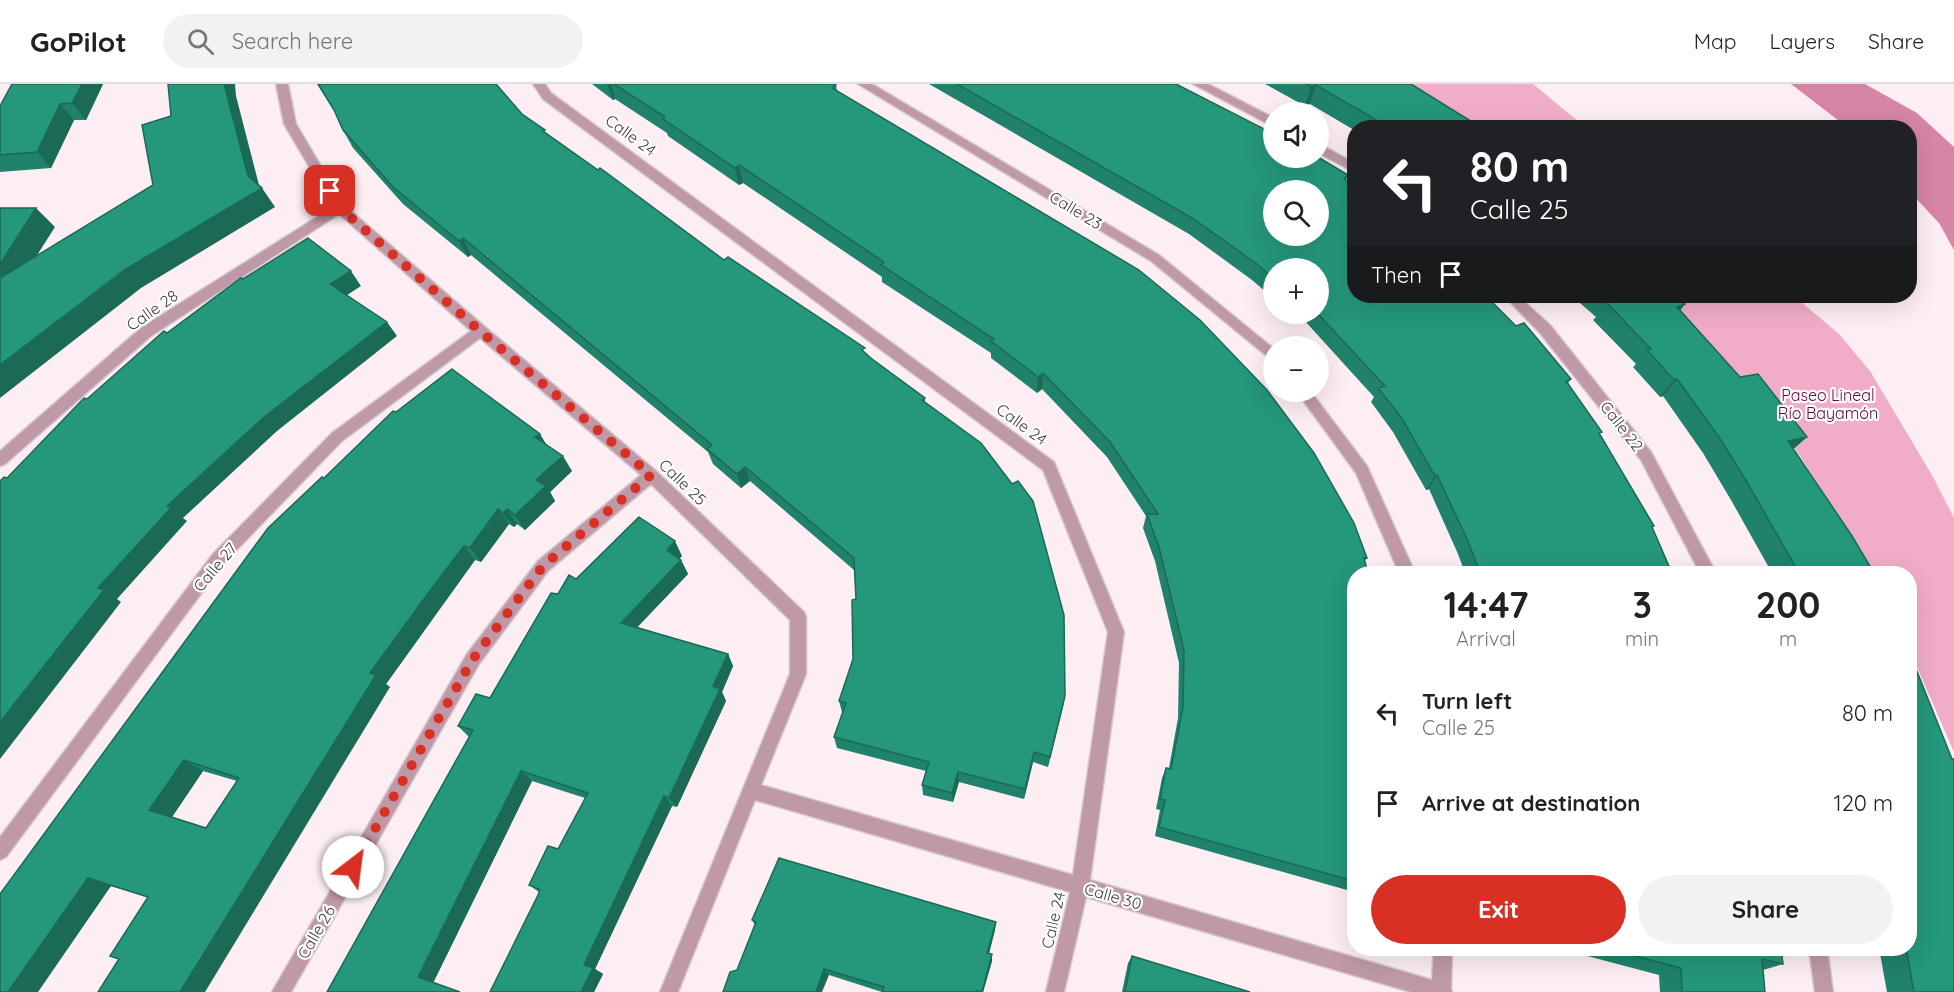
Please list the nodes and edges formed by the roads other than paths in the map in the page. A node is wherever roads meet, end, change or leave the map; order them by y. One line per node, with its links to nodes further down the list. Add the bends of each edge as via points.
1 (282, 84): 8 (street, Calle 25, via 290,124)
2 (538, 84): 19 (street, Calle 24, via 547,96 1049,466 1116,632)
3 (864, 84): 11 (street, Calle 23, via 1155,258)
4 (1199, 84): 5 (street)
5 (1263, 117)
6 (1329, 153): 7 (street)
7 (1347, 164)
8 (340, 208): 10 (street, Calle 25); 13 (street, Calle 28, via 146,332)
9 (1517, 303): 16 (street, Calle 22, via 1545,329 1646,456)
10 (480, 331): 14 (street, Calle 25); 18 (street, Calle 27, via 337,437 218,559)
11 (1263, 348)
12 (1311, 402): 15 (street, via 1362,470)
13 (0, 460)
14 (651, 475): 17 (street, Calle 25, via 798,618 798,674); 22 (street, Calle 26, via 543,566 473,659)
15 (1404, 566)
16 (1704, 566)
17 (749, 790): 19 (street, Calle 30); 23 (street, Calle 25)
18 (0, 851)
19 (1080, 886): 24 (street, Calle 24); 25 (street, Calle 30)
20 (1443, 956): 25 (street)
21 (1819, 956): 26 (street)
22 (281, 992)
23 (669, 992)
24 (1055, 992)
25 (1441, 992)
26 (1824, 992)

